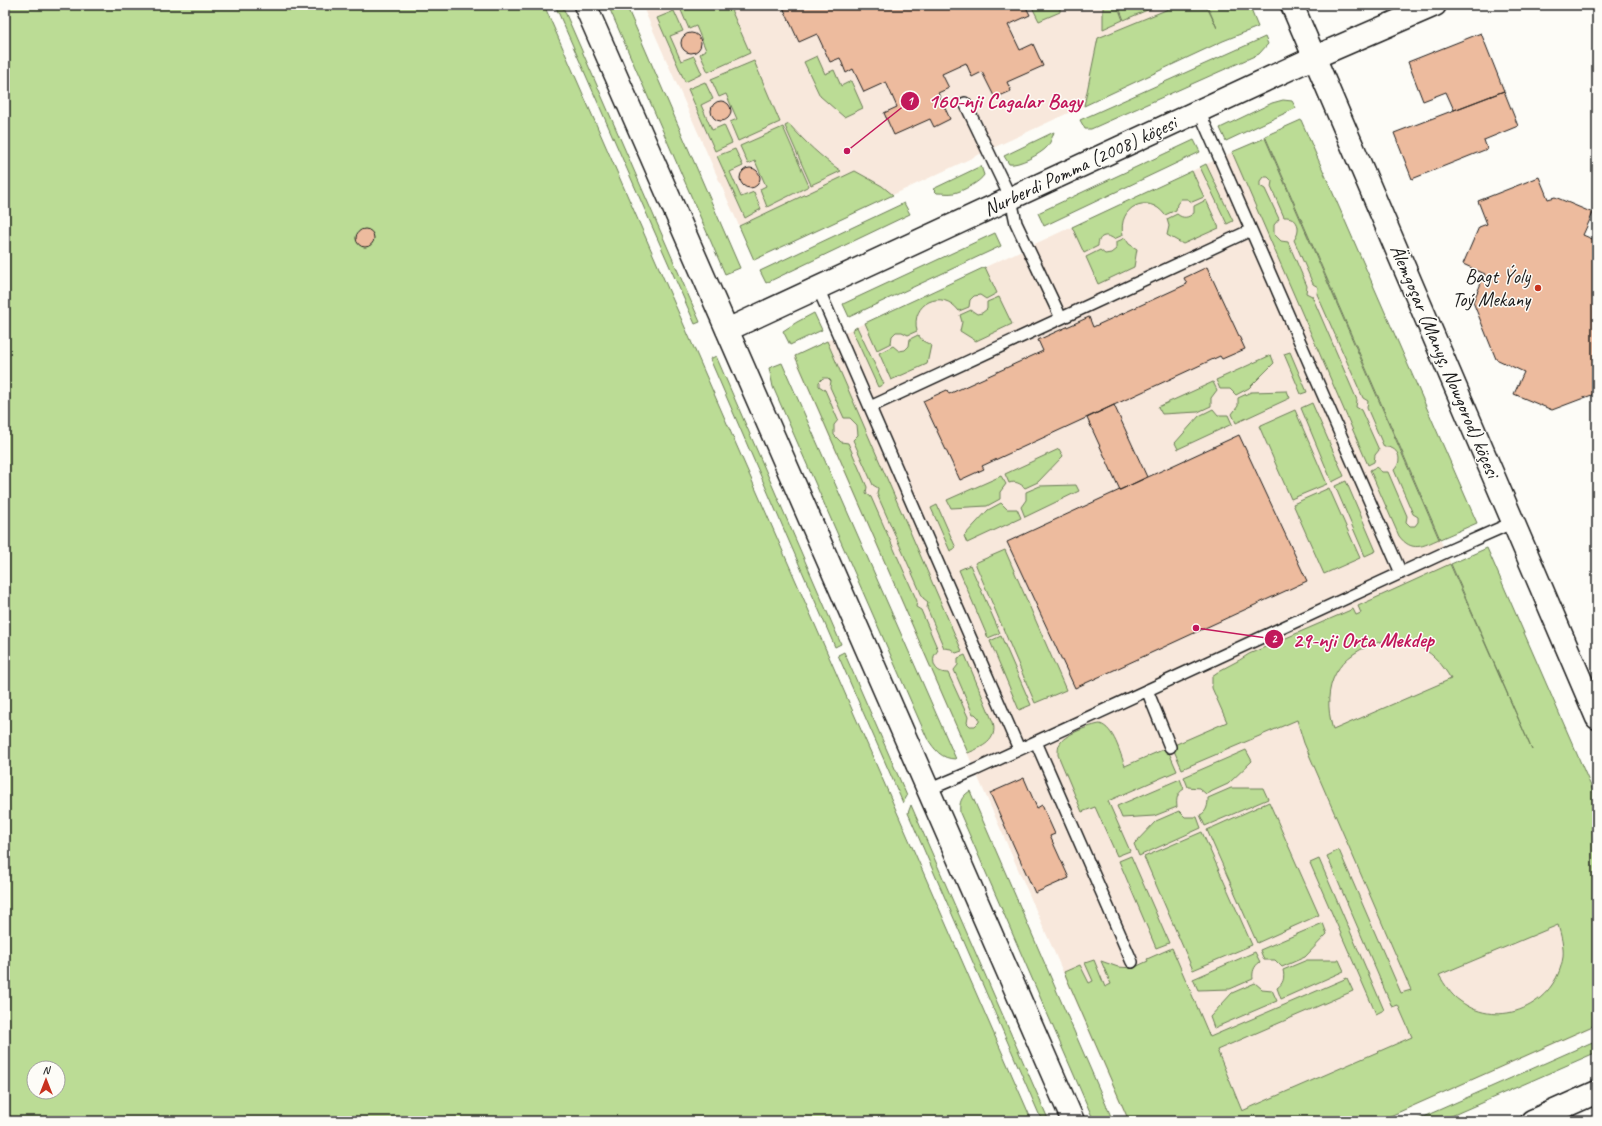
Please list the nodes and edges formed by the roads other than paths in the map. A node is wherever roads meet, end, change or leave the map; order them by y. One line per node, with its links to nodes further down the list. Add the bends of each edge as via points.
1 (585, 5): 11 (street)
2 (1292, 5): 4 (street, Älemgoşar (Manyş, Nowgorod) köçesi)
3 (1435, 5): 4 (street, Nurberdi Pomma (2008) köçesi)
4 (1315, 57): 6 (street, Nurberdi Pomma (2008) köçesi); 13 (street, Älemgoşar (Manyş, Nowgorod) köçesi)
5 (965, 103): 7 (lane)
6 (1198, 111): 7 (street, Nurberdi Pomma (2008) köçesi); 8 (lane)
7 (1010, 199): 9 (street, Nurberdi Pomma (2008) köçesi); 10 (lane, via 1016,223)
8 (1251, 230): 10 (lane); 14 (lane)
9 (818, 288): 11 (street, Nurberdi Pomma (2008) köçesi); 12 (lane)
10 (1061, 318): 12 (lane)
11 (727, 330): 20 (street)
12 (870, 407): 19 (lane)
13 (1514, 522): 14 (lane); 16 (street, Älemgoşar (Manyş, Nowgorod) köçesi)
14 (1401, 573): 15 (lane)
15 (1147, 690): 17 (lane); 18 (lane)
16 (1597, 718)
17 (1036, 742): 19 (lane); 21 (lane)
18 (1170, 747)
19 (1019, 749): 20 (lane)
20 (928, 790): 23 (street)
21 (1132, 962)
22 (1597, 1092): 24 (street)
23 (1073, 1121)
24 (1532, 1121)

